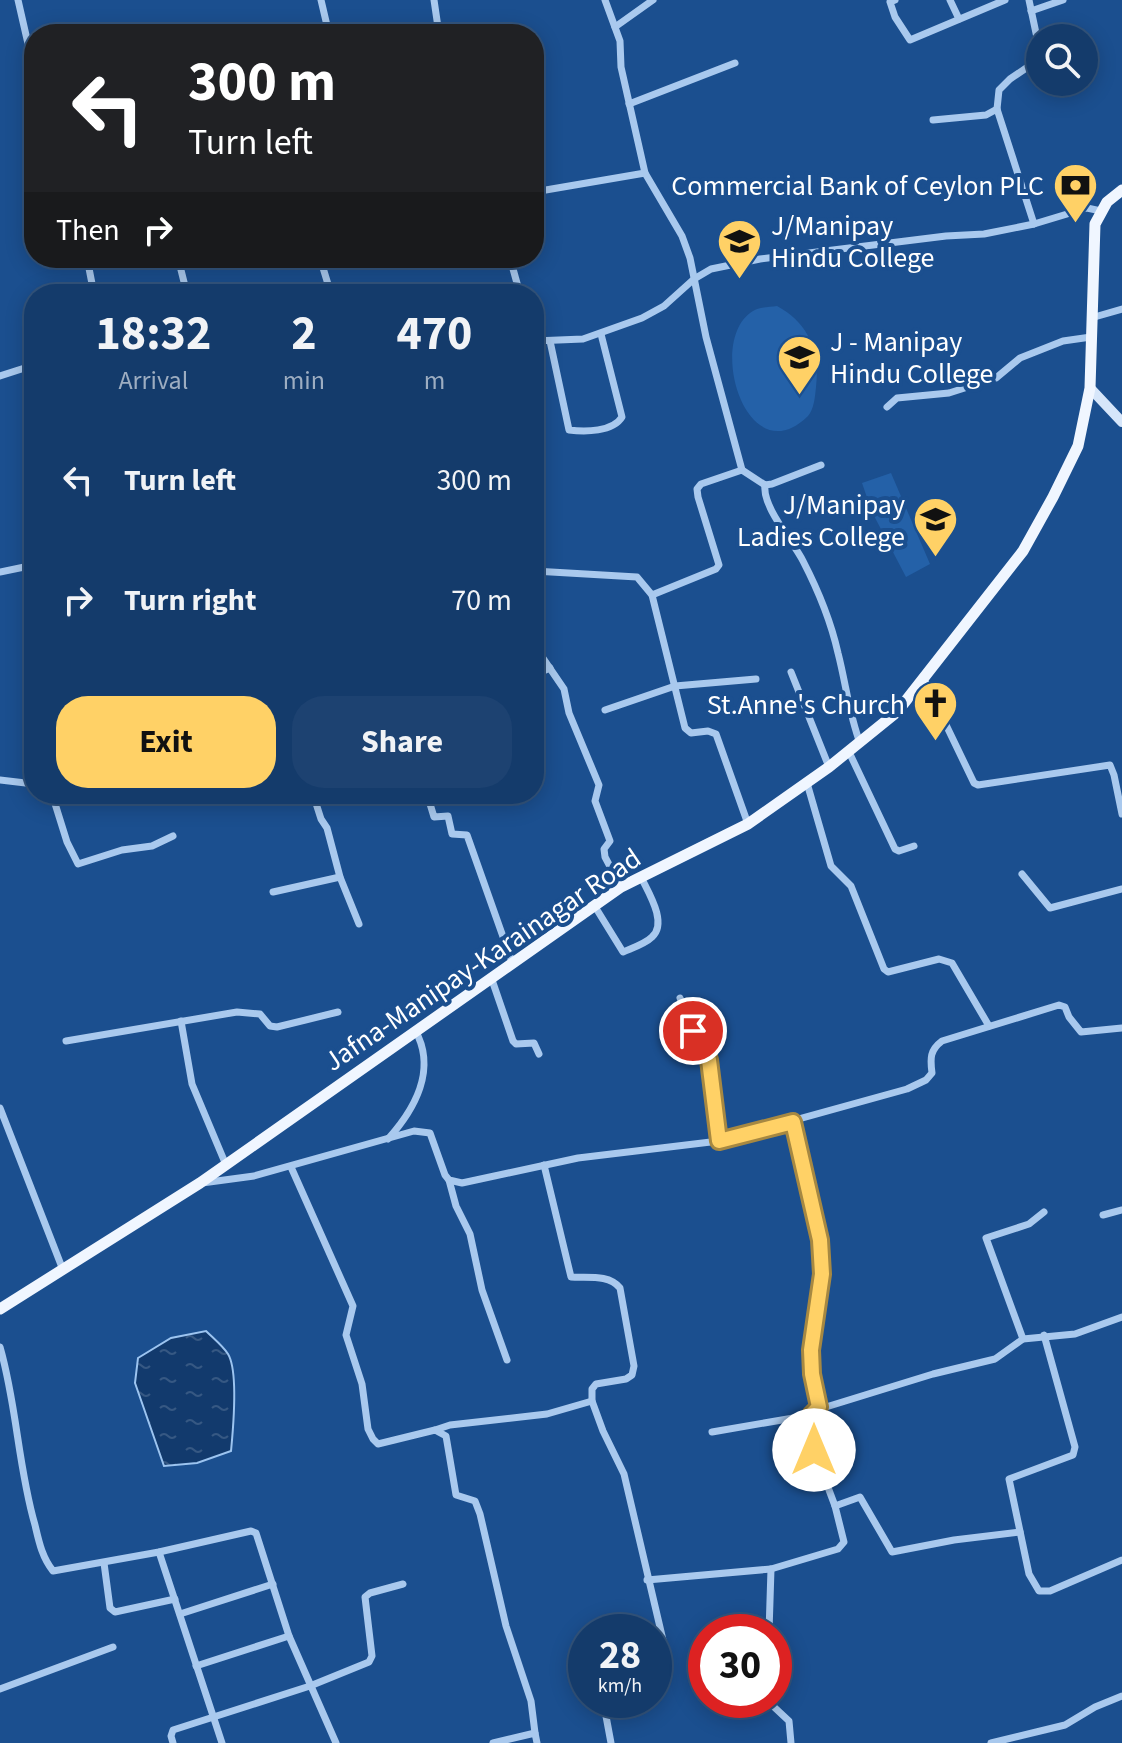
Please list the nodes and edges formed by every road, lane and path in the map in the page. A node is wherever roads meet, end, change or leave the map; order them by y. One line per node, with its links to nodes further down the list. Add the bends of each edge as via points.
1 (18, 0): 16 (street)
2 (321, 0): 13 (street)
3 (434, 0): 14 (street)
4 (605, 0): 17 (street)
5 (653, 0): 17 (street)
6 (895, 0): 12 (street, via 890,2 895,17 910,40)
7 (950, 0): 12 (street)
8 (1005, 0): 12 (street)
9 (1029, 0): 11 (street)
10 (1063, 0): 11 (street)
11 (1031, 11): 15 (street)
12 (959, 19)
13 (327, 24)
14 (438, 24)
15 (1034, 24)
16 (24, 26)
17 (615, 27): 20 (street)
18 (735, 63): 20 (street)
19 (1026, 68): 21 (street, via 999,90)
20 (629, 104): 23 (street)
21 (997, 109): 22 (street, via 986,115); 27 (street)
22 (933, 120)
23 (645, 173): 24 (street); 28 (street, via 682,236)
24 (544, 190)
25 (1122, 190): 26 (main road)
26 (1101, 211): 27 (street, via 1087,208); 30 (main road, Jafna-Manipay-Karainagar Road, via 1095,224)
27 (1034, 224): 28 (street, via 760,259 711,269)
28 (694, 279): 31 (street, via 664,306); 41 (street)
29 (1122, 309): 30 (street)
30 (1091, 318): 32 (main road, Jafna-Manipay-Karainagar Road)
31 (601, 334): 34 (street); 34 (street, via 622,417 617,425 598,429 569,430)
32 (1091, 337): 37 (main road, Jafna-Manipay-Karainagar Road); 38 (street, via 1063,341 1020,358 996,378 949,393 897,398)
33 (544, 341): 34 (street)
34 (550, 341)
35 (24, 368): 36 (street)
36 (0, 376)
37 (1090, 388): 39 (main road); 51 (main road, Jafna-Manipay-Karainagar Road, via 1078,446 1023,551)
38 (887, 407)
39 (1122, 422)
40 (821, 465): 42 (street)
41 (742, 470): 42 (street); 46 (street, via 697,489 719,565)
42 (765, 485): 55 (street, via 766,501 804,562 828,620)
43 (24, 567): 44 (street)
44 (0, 572)
45 (544, 572): 46 (street, via 637,577)
46 (652, 595): 53 (street)
47 (544, 659): 48 (street)
48 (550, 668): 49 (street); 71 (street, via 564,689 599,785 595,801 610,841 605,857)
49 (544, 671)
50 (791, 672): 57 (street)
51 (923, 677): 55 (main road, Jafna-Manipay-Karainagar Road, via 897,712); 64 (street, via 974,783 1110,765)
52 (756, 679): 53 (street)
53 (675, 686): 54 (street); 65 (street, via 685,728 716,734)
54 (605, 710)
55 (860, 743): 56 (main road, Jafna-Manipay-Karainagar Road)
56 (849, 752): 57 (main road, Jafna-Manipay-Karainagar Road); 67 (street, via 895,849)
57 (829, 767): 60 (main road, Jafna-Manipay-Karainagar Road)
58 (0, 780): 59 (street)
59 (24, 783)
60 (807, 783): 65 (main road, Jafna-Manipay-Karainagar Road); 81 (street, via 831,866 851,886 884,969 939,959 952,963)
61 (55, 804): 66 (street, via 78,864)
62 (316, 804): 69 (street)
63 (430, 804): 76 (street, via 434,817 448,816 452,834 467,835)
64 (1122, 814)
65 (748, 824): 70 (main road, Jafna-Manipay-Karainagar Road)
66 (173, 836)
67 (914, 846)
68 (1022, 874): 72 (street, via 1050,908)
69 (340, 877): 73 (street); 75 (street)
70 (641, 877): 71 (main road, Jafna-Manipay-Karainagar Road); 74 (street, via 658,921 651,939 623,952)
71 (621, 887): 74 (main road, Jafna-Manipay-Karainagar Road)
72 (1122, 889)
73 (273, 892)
74 (594, 905): 76 (main road, Jafna-Manipay-Karainagar Road)
75 (359, 924)
76 (512, 962): 77 (main road, Jafna-Manipay-Karainagar Road)
77 (491, 977): 83 (main road, Jafna-Manipay-Karainagar Road); 85 (street, via 513,1041 534,1043)
78 (680, 998): 89 (street, via 709,1060)
79 (338, 1012): 80 (street, via 277,1027 260,1014 237,1012)
80 (181, 1021): 84 (street); 90 (street, via 192,1084)
81 (989, 1026): 82 (street, via 1059,1005 1081,1032); 87 (street, via 933,1048 932,1073 926,1080)
82 (1122, 1028)
83 (415, 1030): 88 (street, via 424,1059 420,1094); 90 (main road, Jafna-Manipay-Karainagar Road)
84 (66, 1041)
85 (539, 1054)
86 (0, 1108): 98 (street)
87 (793, 1122): 89 (street); 106 (street, via 820,1240 822,1274 811,1350)
88 (387, 1141): 92 (street); 93 (street, via 414,1131 430,1133)
89 (719, 1141): 91 (street)
90 (226, 1165): 94 (main road, Jafna-Manipay-Karainagar Road)
91 (544, 1165): 93 (street, via 462,1183); 105 (street, via 571,1277 606,1279 620,1288 632,1375 596,1384)
92 (291, 1167): 94 (street); 108 (street, via 353,1306 346,1335 373,1439 378,1444)
93 (449, 1180): 104 (street)
94 (200, 1183): 98 (main road, Jafna-Manipay-Karainagar Road)
95 (1122, 1210): 97 (street)
96 (1044, 1212): 102 (street, via 1029,1224 986,1238)
97 (1103, 1215)
98 (63, 1270): 99 (main road, Jafna-Manipay-Karainagar Road)
99 (0, 1309)
100 (1122, 1317): 101 (street, via 1075,1334)
101 (1044, 1335): 102 (street); 111 (street, via 1075,1447 1073,1455 1009,1479)
102 (1023, 1339): 106 (street, via 995,1359)
103 (0, 1347): 114 (street, via 25,1491 44,1560 53,1571)
104 (507, 1360)
105 (592, 1401): 108 (street, via 547,1414); 116 (street, via 624,1474)
106 (819, 1407): 107 (street)
107 (811, 1415): 109 (street); 110 (street, via 814,1450)
108 (435, 1430): 132 (street, via 446,1436 456,1495 475,1501 480,1514)
109 (712, 1432)
110 (835, 1506): 111 (street, via 860,1497 892,1552); 115 (street, via 844,1542 838,1549)
111 (1020, 1532): 113 (street, via 1029,1574 1039,1591)
112 (159, 1552): 114 (street); 117 (street, via 251,1531); 119 (street)
113 (1122, 1560)
114 (104, 1563): 119 (street, via 110,1608 115,1612)
115 (771, 1569): 116 (street); 122 (street)
116 (647, 1580): 121 (street)
117 (273, 1584): 120 (street); 123 (street)
118 (403, 1584): 126 (street, via 365,1597 369,1662)
119 (175, 1599): 120 (street)
120 (180, 1614): 125 (street)
121 (656, 1614)
122 (770, 1614)
123 (289, 1636): 125 (street); 126 (street)
124 (113, 1647): 127 (street)
125 (196, 1666): 129 (street)
126 (310, 1686): 129 (street); 135 (street)
127 (0, 1689)
128 (1122, 1696): 140 (street, via 1065,1725)
129 (213, 1718): 133 (street, via 173,1730); 134 (street)
130 (606, 1718): 138 (street)
131 (786, 1718): 139 (street)
132 (535, 1733): 136 (street); 137 (street)
133 (173, 1743)
134 (222, 1743)
135 (336, 1743)
136 (493, 1743)
137 (537, 1743)
138 (611, 1743)
139 (791, 1743)
140 (991, 1743)

